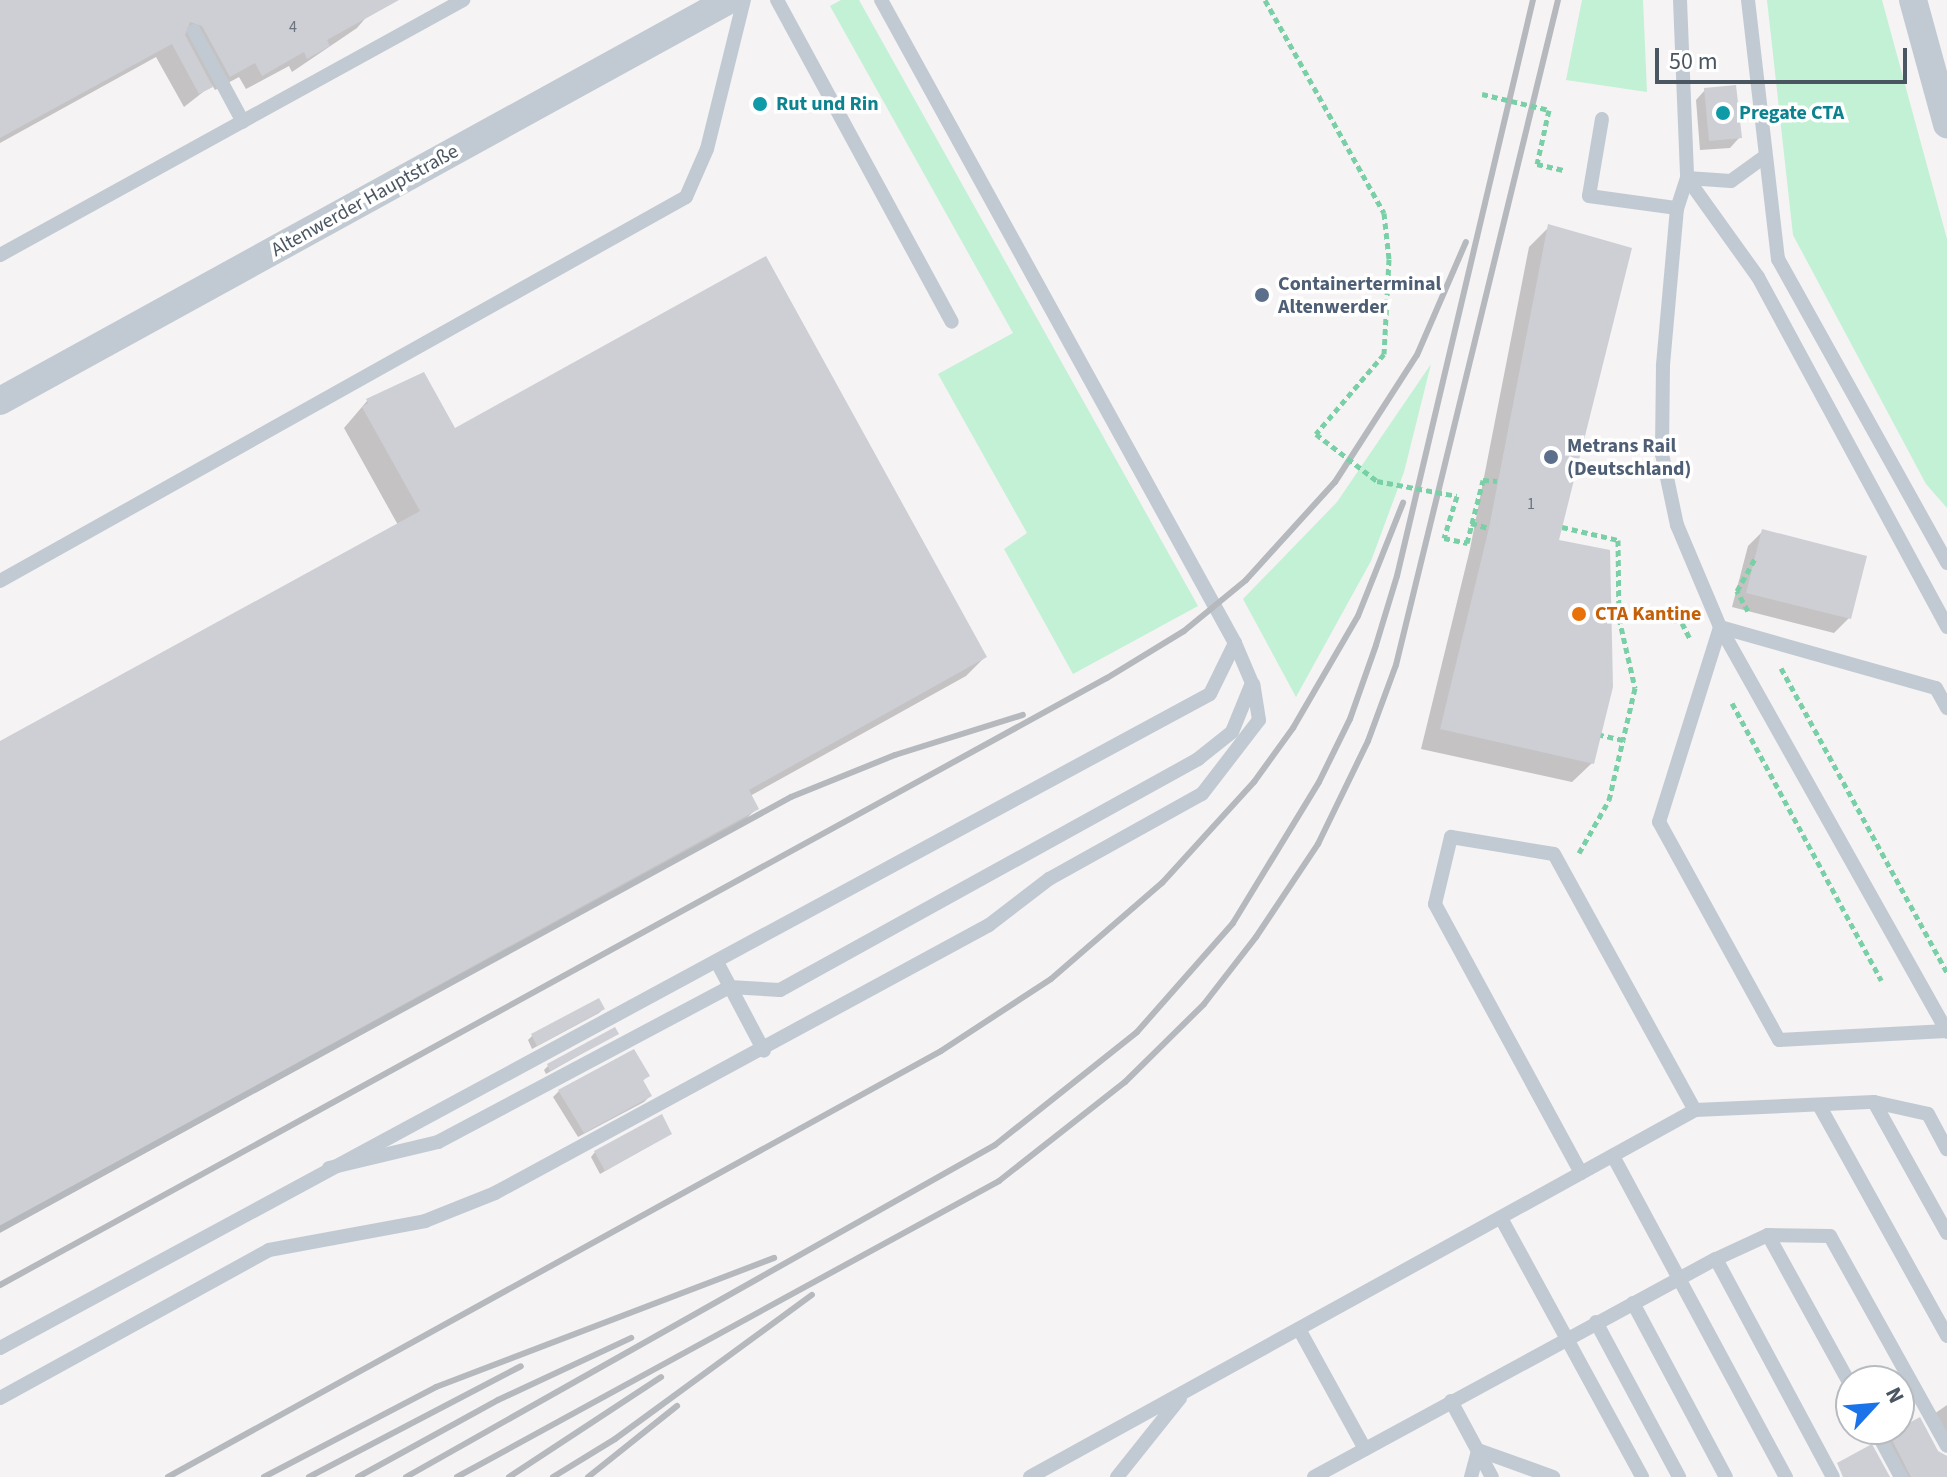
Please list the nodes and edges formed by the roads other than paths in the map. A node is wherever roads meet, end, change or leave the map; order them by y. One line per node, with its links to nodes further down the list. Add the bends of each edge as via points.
1 (463, 0): 9 (lane)
2 (729, 0): 19 (street, Altenwerder Hauptstraße)
3 (744, 0): 21 (lane, via 707,149 686,197)
4 (777, 0): 18 (lane)
5 (881, 0): 24 (lane)
6 (1680, 0): 15 (lane)
7 (1748, 0): 14 (lane)
8 (1913, 0): 13 (street)
9 (444, 4): 12 (lane)
10 (194, 31): 12 (lane)
11 (1602, 119): 16 (lane, via 1589,196)
12 (243, 122): 17 (lane)
13 (1947, 124)
14 (1763, 158): 15 (lane, via 1731,181); 20 (lane, via 1778,259)
15 (1687, 178): 16 (lane); 23 (lane, via 1758,277)
16 (1677, 208): 22 (lane, via 1663,366 1662,454 1677,525)
17 (0, 255)
18 (952, 322)
19 (0, 401)
20 (1947, 563)
21 (0, 581)
22 (1720, 627): 26 (lane, via 1936,688); 29 (lane); 29 (lane, via 1659,822 1779,1040)
23 (1947, 627)
24 (1235, 643): 25 (lane); 27 (lane, via 1210,694)
25 (1252, 683): 28 (lane, via 1232,732 1198,759 780,990); 30 (lane, via 1259,720 1202,794 1049,879 989,925)
26 (1947, 708)
27 (718, 964): 28 (lane); 36 (lane)
28 (729, 987): 30 (lane); 36 (lane, via 438,1142)
29 (1947, 1032)
30 (764, 1051): 51 (lane, via 481,1199 425,1221 269,1250)
31 (1874, 1102): 32 (lane); 34 (lane, via 1928,1114); 39 (lane)
32 (1819, 1105): 33 (lane); 46 (lane)
33 (1695, 1110): 35 (lane); 37 (lane, via 1554,854 1451,837 1435,904)
34 (1947, 1149)
35 (1613, 1156): 37 (lane); 42 (lane)
36 (329, 1168): 48 (lane)
37 (1581, 1173): 38 (lane)
38 (1501, 1218): 45 (lane); 47 (lane)
39 (1947, 1233)
40 (1768, 1235): 41 (lane); 49 (lane); 54 (lane, via 1830,1236)
41 (1716, 1259): 42 (lane); 70 (lane)
42 (1679, 1278): 43 (lane); 69 (lane)
43 (1633, 1303): 44 (lane); 68 (lane)
44 (1596, 1322): 47 (lane); 67 (lane)
45 (1299, 1329): 50 (lane); 55 (lane)
46 (1947, 1336)
47 (1566, 1338): 52 (lane); 66 (lane)
48 (0, 1348)
49 (1839, 1365)
50 (1185, 1392): 57 (lane); 58 (lane)
51 (0, 1398)
52 (1451, 1401): 55 (lane); 56 (lane)
53 (1884, 1445): 71 (lane)
54 (1947, 1446)
55 (1365, 1449): 59 (lane)
56 (1478, 1450): 60 (lane); 61 (lane); 62 (lane); 63 (lane); 64 (lane); 65 (lane)
57 (1030, 1477)
58 (1117, 1477)
59 (1314, 1477)
60 (1474, 1477)
61 (1483, 1477)
62 (1492, 1477)
63 (1505, 1477)
64 (1523, 1477)
65 (1553, 1477)
66 (1642, 1477)
67 (1679, 1477)
68 (1726, 1477)
69 (1786, 1477)
70 (1833, 1477)
71 (1901, 1477)

